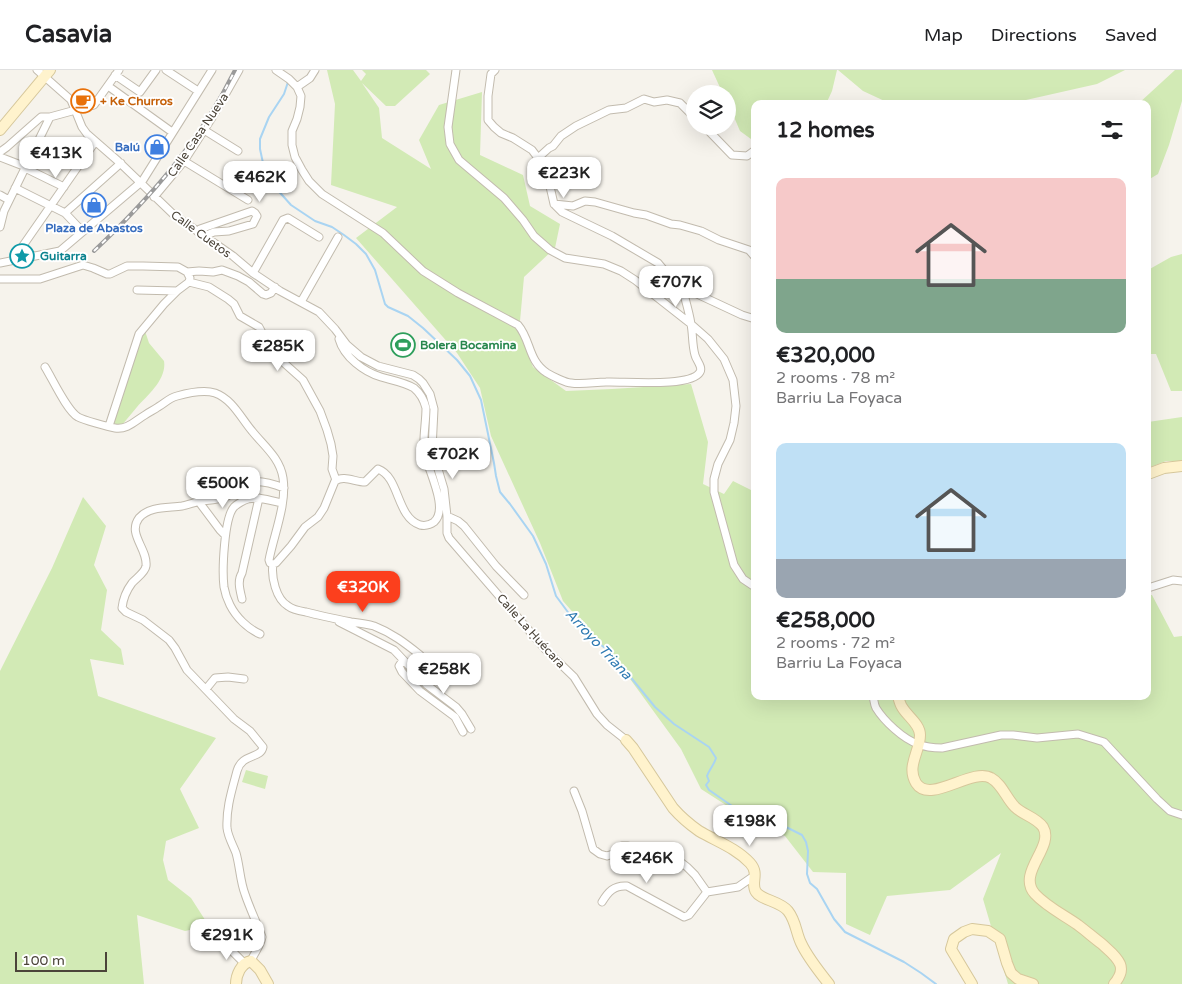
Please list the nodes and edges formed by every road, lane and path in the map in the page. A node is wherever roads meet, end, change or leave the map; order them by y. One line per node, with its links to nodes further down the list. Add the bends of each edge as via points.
1 (156, 70): 10 (street, via 140,92)
2 (166, 70): 13 (street)
3 (212, 70): 13 (street)
4 (239, 70): 18 (street, Calle Casa Nueva)
5 (276, 70): 12 (street)
6 (315, 70): 12 (street)
7 (456, 70): 60 (street, via 448,127 450,144 459,160 504,198 534,236 550,250 566,258 604,264 621,271)
8 (495, 70): 26 (street, via 491,74 488,96 490,123 532,150)
9 (44, 72): 15 (street, Calle Cuetos); 17 (street)
10 (117, 72): 11 (street)
11 (108, 86): 15 (street, via 94,105); 19 (street)
12 (297, 87): 60 (street, via 301,96 298,119 292,131 292,145 309,181 322,194 383,233 423,271 518,325 524,332 532,356 547,374 570,383 643,384 696,376 701,368 695,355)
13 (198, 91): 19 (street)
14 (686, 109): 26 (street, via 680,103 644,99 626,108 609,110 561,136)
15 (75, 110): 16 (street); 21 (street, Calle Cuetos, via 82,127)
16 (50, 117): 23 (street, via 41,117); 29 (street)
17 (0, 130)
18 (204, 130): 22 (street); 27 (street, Calle Casa Nueva)
19 (172, 132): 30 (street)
20 (713, 135): 24 (street, via 732,155 747,156)
21 (95, 142): 28 (street, Calle Cuetos); 31 (street)
22 (238, 150)
23 (0, 152)
24 (751, 153)
25 (0, 157): 29 (street)
26 (538, 158): 37 (street, via 548,174)
27 (184, 161): 34 (street, Calle Casa Nueva); 36 (street)
28 (121, 163): 30 (street, Calle Cuetos); 40 (street)
29 (26, 166): 31 (street); 32 (street)
30 (140, 183): 34 (street, Calle Cuetos); 42 (street)
31 (64, 187): 38 (street)
32 (15, 188): 35 (street); 38 (street)
33 (0, 195): 35 (street)
34 (153, 196): 43 (street, Calle Cuetos)
35 (9, 200): 39 (street)
36 (248, 200)
37 (554, 204): 47 (street, via 573,206 584,201 595,202 701,231); 55 (street, via 562,212 658,263)
38 (52, 205): 40 (street); 48 (street, via 22,247)
39 (2, 211): 41 (street)
40 (65, 213): 42 (street)
41 (0, 227)
42 (82, 231): 48 (street, via 60,251)
43 (198, 232): 46 (street, Calle Cuetos); 46 (street, via 252,211 257,216 253,224 229,232 214,232)
44 (319, 237): 51 (street, via 288,218 283,220)
45 (338, 237): 58 (street)
46 (207, 238): 51 (street, Calle Cuetos)
47 (751, 253)
48 (34, 256): 49 (street)
49 (0, 263)
50 (187, 272): 52 (street, via 178,268 127,266 107,274 83,266 40,279); 53 (street); 54 (street, via 222,270 238,276 266,296)
51 (253, 273): 54 (street, Calle La Ḥuécara)
52 (0, 279)
53 (189, 282): 57 (street); 66 (street, via 209,287 228,298 240,316 259,327 274,354 302,380 327,430)
54 (274, 287): 58 (street, Calle La Ḥuécara)
55 (682, 287): 59 (street); 60 (street)
56 (136, 290): 57 (street)
57 (177, 291): 63 (street, via 139,334)
58 (301, 302): 61 (street, Calle La Ḥuécara, via 319,312)
59 (751, 318)
60 (691, 324): 77 (street, via 724,358 733,380 734,423 718,464 714,492 734,565)
61 (338, 333): 66 (street, via 353,361 371,373 407,385 420,394 426,408 424,449 439,500 439,515 432,524 425,526 412,520 405,513 388,477 378,469 365,482); 71 (street, Calle La Ḥuécara, via 361,357 378,366 413,375 430,394 434,409 432,449 444,489)
62 (45, 367): 63 (street, via 70,410 78,417)
63 (109, 426): 67 (street, via 129,427 170,398 194,392 216,394 238,412 267,447 277,461)
64 (1182, 466): 65 (street)
65 (1151, 473)
66 (336, 480): 73 (street, via 318,517)
67 (284, 488): 69 (street, via 250,482 216,500); 70 (street)
68 (259, 498): 70 (street); 72 (street, via 247,499 234,508); 80 (street, via 239,578)
69 (199, 502): 72 (street); 86 (street, via 154,509 139,518 135,531 146,564 126,592 122,608 169,640 187,670)
70 (282, 503): 73 (street, via 268,560)
71 (447, 516): 79 (street, Calle La Ḥuécara, via 464,526); 91 (street, Calle La Ḥuécara, via 447,533 454,544 545,649 574,677 598,714)
72 (225, 534): 82 (street, via 226,594 241,621)
73 (273, 564): 81 (street, via 275,585 286,606)
74 (1182, 576): 75 (street)
75 (1173, 580): 76 (street); 78 (street)
76 (1182, 581)
77 (751, 584)
78 (1151, 587)
79 (524, 595)
80 (242, 599)
81 (332, 619): 83 (street, via 394,650); 84 (street, via 372,625 400,639 420,655)
82 (260, 634)
83 (403, 660): 84 (street); 90 (street, via 399,666 402,672 420,691 454,717)
84 (409, 666): 89 (street, via 456,707)
85 (244, 678): 86 (street, via 215,678)
86 (206, 689): 99 (street, via 263,747 260,753 241,762 228,816 228,830 244,894 262,937)
87 (874, 700): 92 (street, via 889,722)
88 (899, 700): 92 (street, via 920,732)
89 (470, 729)
90 (463, 732)
91 (626, 740): 95 (street, via 680,815 699,831 737,852 752,865)
92 (919, 745): 94 (street, via 942,748 1001,735 1037,738 1078,734 1104,742 1157,799 1170,811); 105 (street, via 912,763 920,788 939,789 977,776 990,777 1014,806 1044,828 1046,836 1030,876 1030,885 1044,903 1112,953 1120,965 1120,976)
93 (574, 791): 96 (street, via 593,849 607,856 622,846 628,846 678,860 695,875)
94 (1182, 815)
95 (755, 878): 96 (street, via 734,888); 102 (street, via 754,888 759,895 789,912 801,944)
96 (707, 892): 97 (street, via 684,917 627,886 619,885 609,891)
97 (602, 902)
98 (242, 936): 99 (street, via 220,945)
99 (248, 962): 100 (street, via 237,974); 101 (street, via 260,970)
100 (236, 984)
101 (268, 984)
102 (829, 984)
103 (972, 984): 104 (street, via 951,949 954,939 972,929 988,931 1000,940 1011,973)
104 (1033, 984)
105 (1114, 984)

